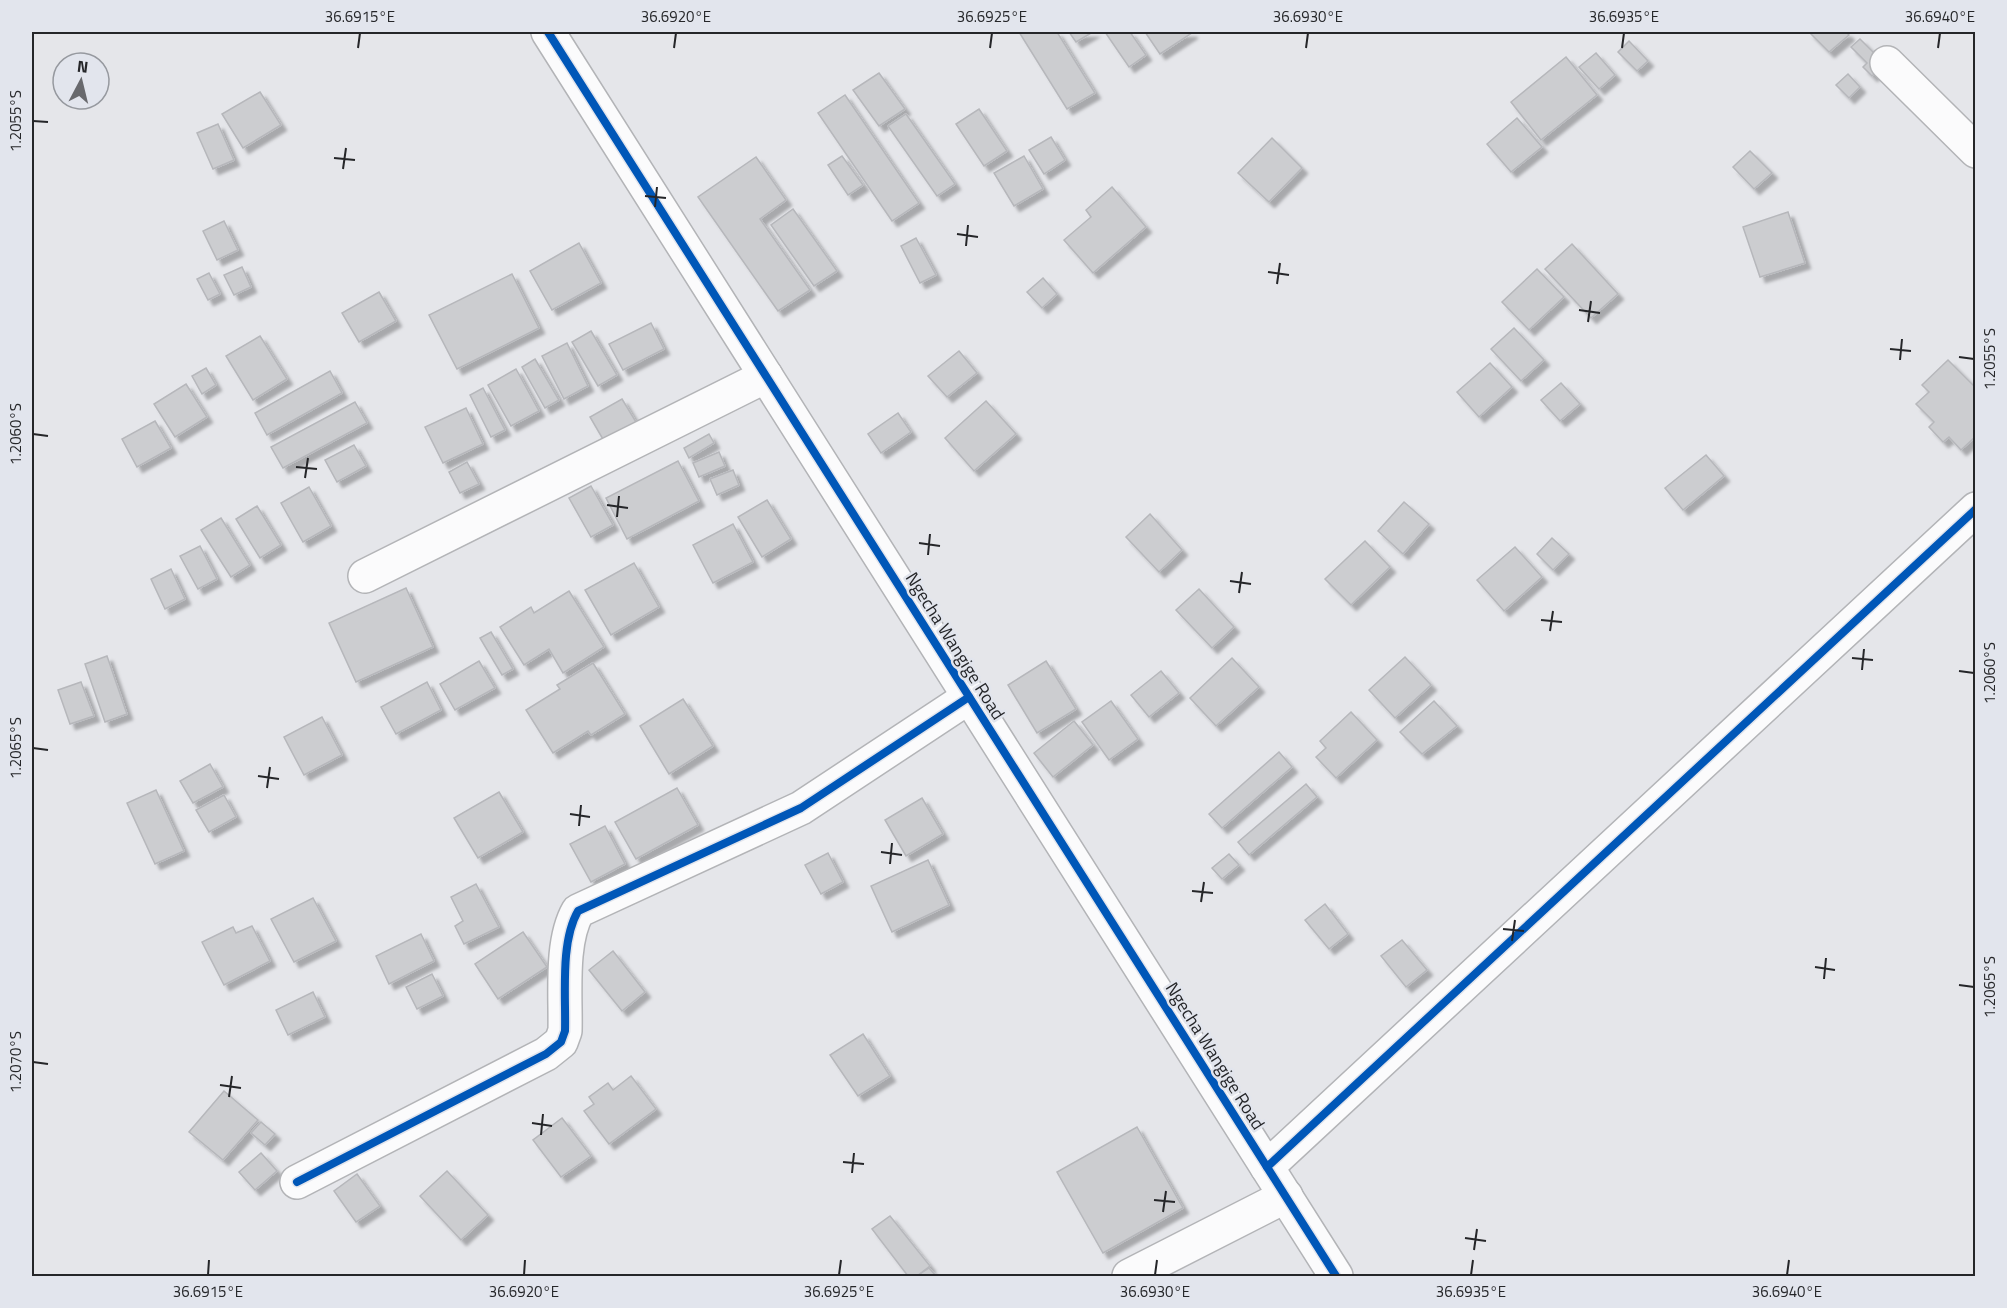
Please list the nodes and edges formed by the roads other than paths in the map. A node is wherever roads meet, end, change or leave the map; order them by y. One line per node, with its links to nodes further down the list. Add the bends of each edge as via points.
1 (548, 32): 4 (street, Ngecha Wangige Road)
2 (1887, 63): 3 (street)
3 (1976, 152)
4 (766, 376): 6 (street); 7 (street, Ngecha Wangige Road)
5 (1976, 509): 8 (street)
6 (365, 576)
7 (969, 697): 8 (street, Ngecha Wangige Road); 9 (street, via 801,808 578,911 571,924 568,946 565,1032 561,1042 546,1054)
8 (1267, 1167): 10 (street, Ngecha Wangige Road)
9 (297, 1182)
10 (1286, 1196): 11 (street); 12 (street, Ngecha Wangige Road)
11 (1129, 1276)
12 (1336, 1276)

